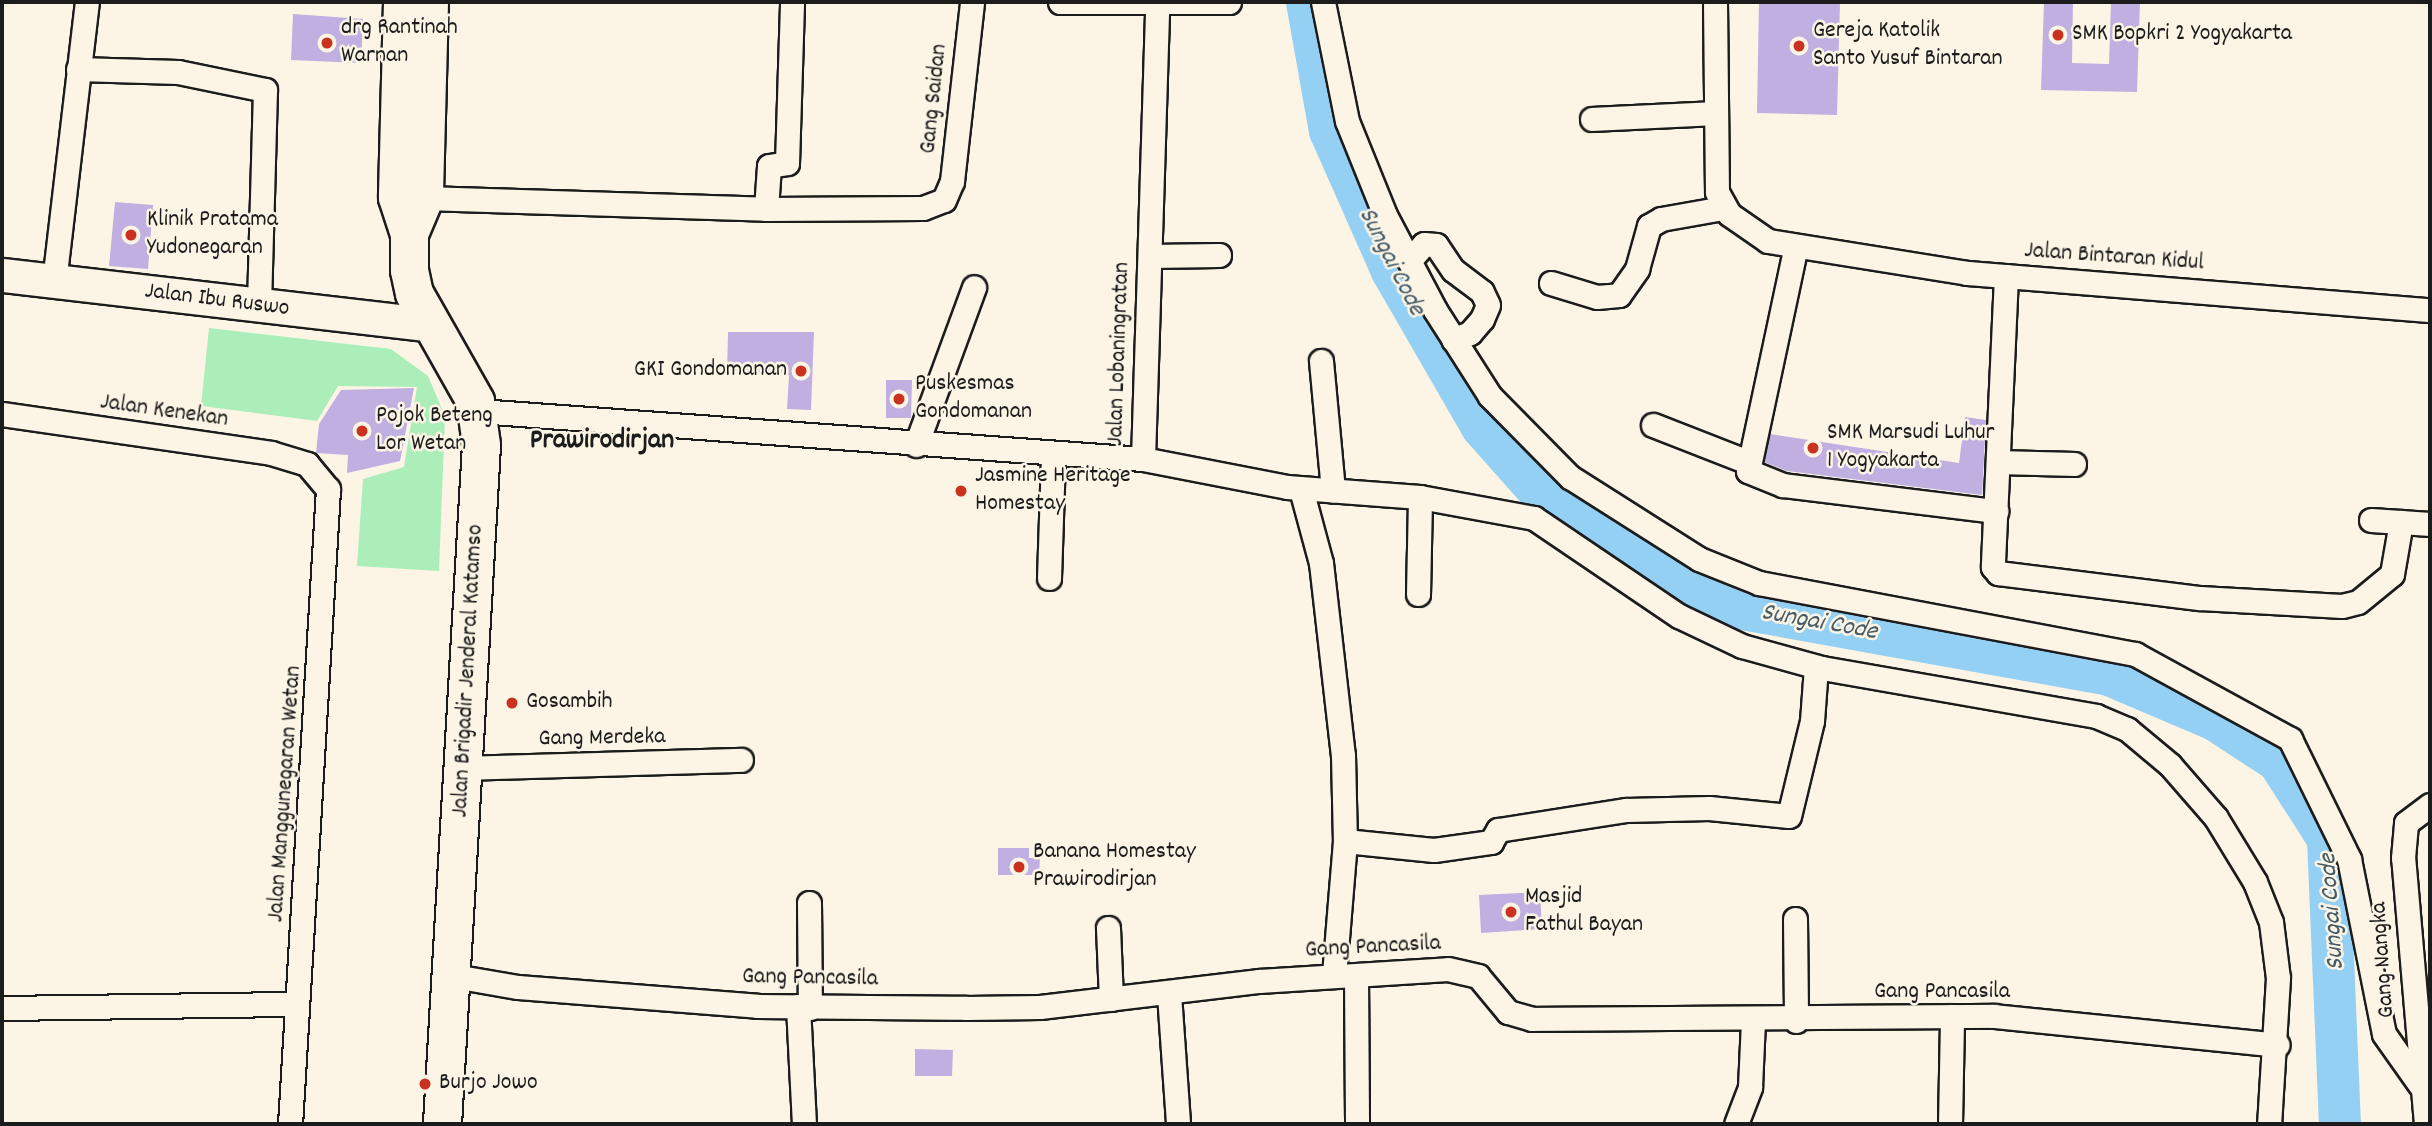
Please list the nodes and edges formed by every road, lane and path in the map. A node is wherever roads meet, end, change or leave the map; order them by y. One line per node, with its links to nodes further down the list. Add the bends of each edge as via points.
1 (87, 2): 11 (street)
2 (402, 2): 17 (main road, Jalan Brigadir Jenderal Katamso, via 397,197)
3 (429, 2): 14 (main road, Jalan Brigadir Jenderal Katamso)
4 (792, 2): 16 (street, via 787,163 769,166)
5 (972, 2): 16 (street, Gang Saidan, via 952,181 944,200 915,208)
6 (1060, 2): 10 (street)
7 (1229, 2): 10 (street)
8 (1323, 2): 21 (street, via 1354,143)
9 (1715, 2): 12 (street)
10 (1157, 5): 20 (street, Jalan Lobaningratan)
11 (78, 69): 24 (street); 27 (street, via 178,72 265,90)
12 (1715, 113): 13 (street); 15 (street, via 1715,173)
13 (1592, 119)
14 (424, 198): 16 (street); 17 (main road, Jalan Brigadir Jenderal Katamso)
15 (1723, 208): 18 (street, Jalan Bintaran Kidul, via 1754,234); 25 (street, via 1661,219 1649,226 1637,269 1619,295 1597,297)
16 (766, 209)
17 (409, 234): 29 (main road, Jalan Brigadir Jenderal Katamso, via 411,282)
18 (1795, 250): 23 (street, Jalan Bintaran Kidul); 38 (street)
19 (1219, 255): 20 (street)
20 (1150, 256): 37 (street, Jalan Lobaningratan)
21 (1410, 260): 30 (street); 30 (street, via 1424,244 1436,245 1453,270 1482,292 1488,305 1482,318 1470,333)
22 (2, 275): 24 (street, Jalan Ibu Ruswo)
23 (2007, 276): 28 (street, Jalan Bintaran Kidul); 39 (street)
24 (54, 282): 27 (street, Jalan Ibu Ruswo)
25 (1551, 283)
26 (974, 287): 35 (street)
27 (259, 306): 29 (street, Jalan Ibu Ruswo)
28 (2430, 310)
29 (433, 325): 32 (main road, Jalan Brigadir Jenderal Katamso)
30 (1453, 340): 70 (street, via 1490,396 1570,477 1699,559 1759,583 2135,654 2290,739 2349,859 2384,1034)
31 (1321, 361): 43 (street)
32 (478, 411): 35 (street, Jalan Lobaningratan); 53 (main road, Jalan Brigadir Jenderal Katamso, via 481,445)
33 (2, 414): 41 (street, Jalan Kenekan, via 271,453)
34 (1653, 425): 38 (street)
35 (916, 445): 36 (street, Jalan Lobaningratan)
36 (1053, 455): 37 (street, Jalan Lobaningratan); 49 (street)
37 (1143, 459): 42 (street)
38 (1748, 461): 45 (street, via 1754,477 1783,485)
39 (1999, 462): 40 (street); 45 (street)
40 (2074, 464)
41 (316, 471): 63 (street, Jalan Manggunegaran Wetan, via 328,489 330,510)
42 (1301, 489): 43 (street); 55 (street, via 1316,535 1329,624 1343,755)
43 (1333, 491): 44 (street)
44 (1420, 497): 50 (street); 51 (street, via 1534,518 1679,616 1742,646)
45 (1996, 512): 47 (street, via 1993,567 2010,577 2296,605 2342,606 2375,589 2392,574)
46 (2371, 520): 47 (street)
47 (2401, 522): 48 (street)
48 (2430, 524)
49 (1049, 578)
50 (1418, 594)
51 (1816, 667): 55 (street, via 1812,721 1789,816 1709,808 1626,810 1498,830 1491,842 1434,850); 69 (street, via 2078,709 2149,746 2216,818 2255,882 2274,946)
52 (741, 760): 53 (street, Gang Merdeka)
53 (464, 768): 59 (main road, Jalan Brigadir Jenderal Katamso)
54 (2430, 804): 70 (street, Gang Nangka, via 2406,823 2403,840)
55 (1345, 841): 60 (street)
56 (809, 902): 64 (street)
57 (1795, 919): 68 (street)
58 (1108, 928): 62 (street)
59 (454, 976): 64 (street, Gang Pancasila, via 559,991); 72 (main road, Jalan Brigadir Jenderal Katamso)
60 (1345, 976): 61 (street, Gang Pancasila); 67 (street, Gang Pancasila, via 1466,970 1478,976 1508,1012 1524,1018); 75 (street)
61 (1169, 994): 62 (street, Gang Pancasila); 74 (street)
62 (1111, 999): 64 (street, Gang Pancasila, via 1040,1007)
63 (297, 1004): 65 (street); 71 (street, Jalan Manggunegaran Wetan)
64 (804, 1007): 73 (street)
65 (2, 1008)
66 (1952, 1016): 68 (street, Gang Pancasila); 69 (street, Gang Pancasila); 77 (street)
67 (1753, 1020): 68 (street, Gang Pancasila); 76 (street, via 1750,1087)
68 (1796, 1021)
69 (2277, 1045): 78 (street)
70 (2420, 1085): 79 (street, Gang Nangka)
71 (290, 1124)
72 (442, 1124)
73 (804, 1124)
74 (1178, 1124)
75 (1357, 1124)
76 (1736, 1124)
77 (1951, 1124)
78 (2269, 1124)
79 (2426, 1124)

